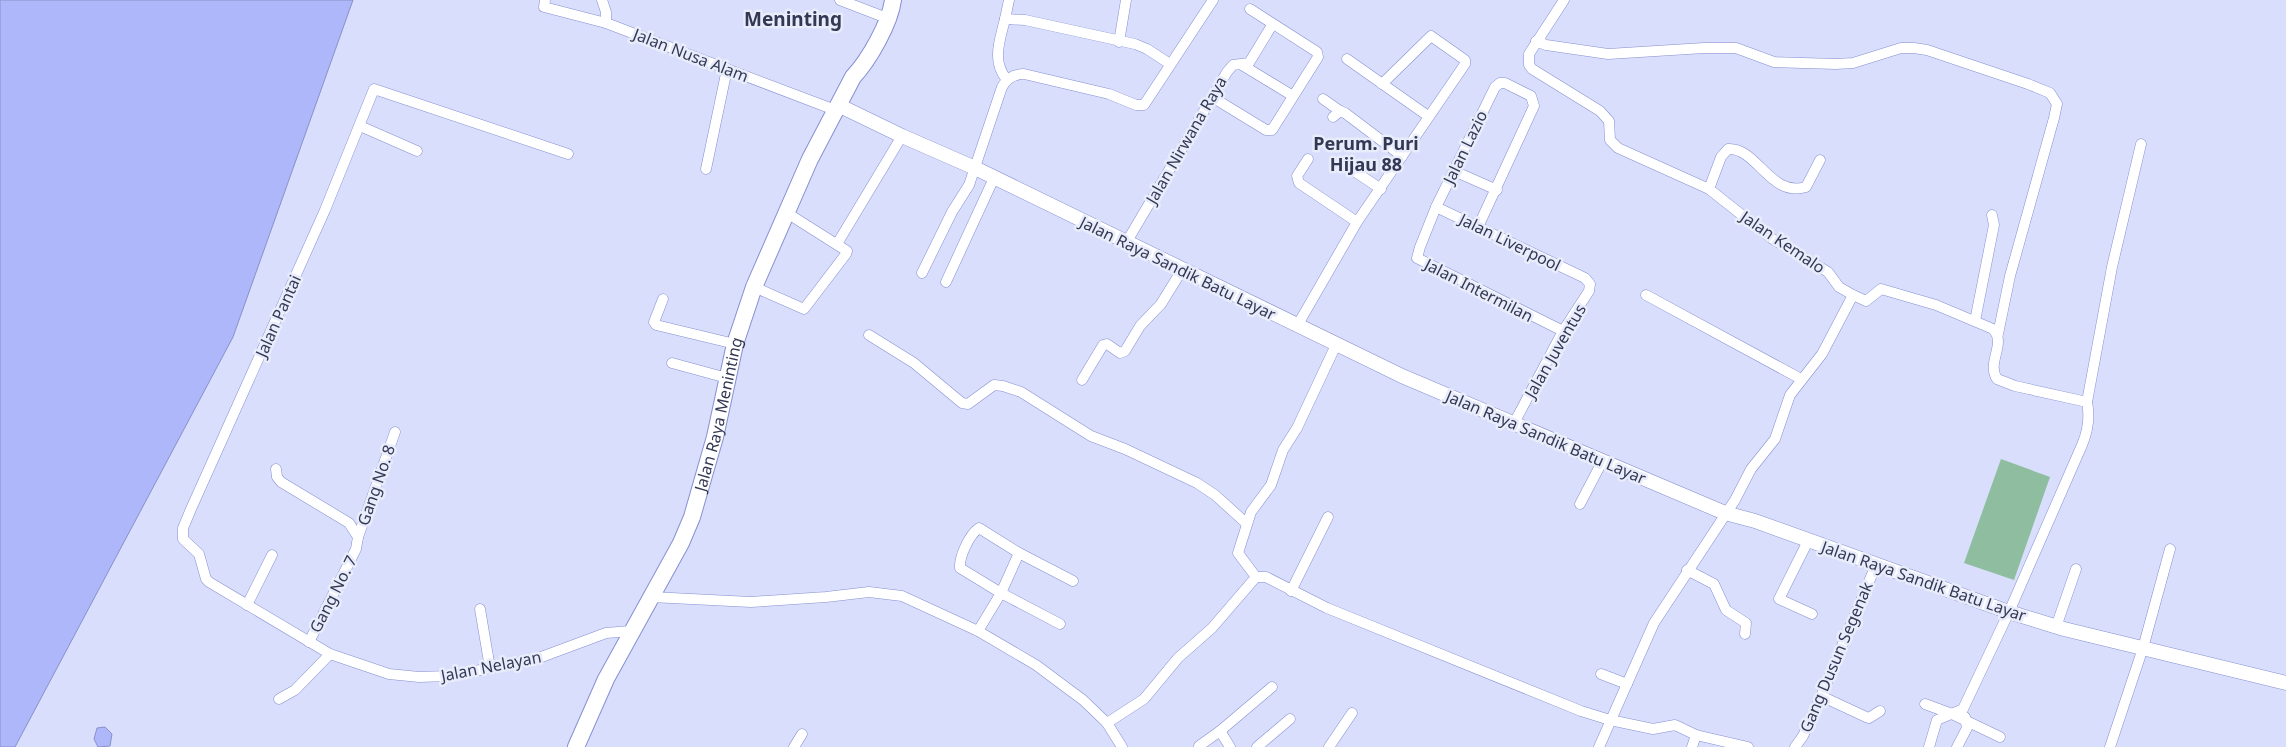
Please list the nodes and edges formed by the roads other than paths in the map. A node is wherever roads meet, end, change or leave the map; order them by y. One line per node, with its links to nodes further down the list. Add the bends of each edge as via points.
1 (602, 0): 12 (street)
2 (840, 0): 10 (street)
3 (892, 0): 10 (highway, Jalan Raya Meninting); 20 (highway, Jalan Raya Meninting, via 892,11 863,66)
4 (1009, 0): 11 (street)
5 (1126, 0): 15 (street)
6 (1214, 0): 17 (street)
7 (1564, 0): 14 (street)
8 (545, 3): 12 (street, Jalan Nusa Alam)
9 (1250, 9): 13 (street)
10 (879, 15): 20 (highway, Jalan Raya Meninting, via 856,62)
11 (1005, 19): 15 (street, via 1025,20); 21 (street, via 997,56)
12 (606, 23): 19 (street, Jalan Nusa Alam)
13 (1272, 25): 18 (street, Jalan Nirwana Raya, via 1249,63); 23 (street, via 1318,54)
14 (1536, 41): 42 (street, Jalan Kemalo, via 1528,59 1534,71 1600,111 1609,121 1610,140 1618,148); 62 (street, via 1608,54 1736,48 1774,62 1836,64 1853,63 1901,48 1914,48 1998,72 2050,93 2056,100 2055,111 2010,276)
15 (1119, 42): 17 (street, via 1147,49)
16 (1347, 59): 22 (street)
17 (1170, 64): 21 (street, via 1148,100 1140,106 1109,94 1024,74)
18 (1242, 65): 23 (street); 24 (street, Jalan Nirwana Raya, via 1228,69)
19 (727, 69): 26 (street, Jalan Nusa Alam); 37 (street)
20 (853, 77): 26 (highway, Jalan Raya Meninting)
21 (1006, 80): 36 (street)
22 (1382, 84): 27 (street); 27 (street, via 1428,37 1435,36 1465,62)
23 (1293, 96): 24 (street, via 1272,130 1266,130)
24 (1212, 97): 49 (street, Jalan Nirwana Raya)
25 (1323, 99): 33 (street, via 1336,114 1350,116)
26 (837, 108): 29 (main road, Jalan Raya Sandik Batu Layar); 45 (highway, Jalan Raya Meninting)
27 (1428, 116): 33 (street)
28 (360, 126): 31 (street); 32 (street, Jalan Pantai, via 374,89); 80 (street, Jalan Pantai, via 186,522 182,532)
29 (902, 136): 36 (main road, Jalan Raya Sandik Batu Layar); 50 (street)
30 (2141, 144): 70 (street, via 2112,268)
31 (416, 151)
32 (568, 154)
33 (1402, 156): 41 (street)
34 (1308, 159): 47 (street, via 1297,176 1299,182)
35 (1820, 160): 42 (street, via 1806,188 1790,189 1778,184 1736,150 1728,149 1721,157)
36 (975, 168): 40 (main road, Jalan Raya Sandik Batu Layar); 52 (street)
37 (706, 169)
38 (1352, 169): 41 (street)
39 (1454, 171): 43 (street); 43 (street, Jalan Lazio, via 1495,87 1505,83 1528,93 1533,99 1533,108); 44 (street, Jalan Lazio)
40 (994, 178): 49 (main road, Jalan Raya Sandik Batu Layar); 54 (street)
41 (1381, 189): 47 (street)
42 (1708, 189): 57 (street, Jalan Kemalo, via 1771,238 1828,272 1839,287)
43 (1497, 190): 48 (street)
44 (1436, 207): 48 (street, Jalan Liverpool); 61 (street, Jalan Intermilan, via 1417,255 1420,260)
45 (786, 213): 50 (street); 55 (highway, Jalan Raya Meninting)
46 (1992, 215): 59 (street, via 1994,225)
47 (1357, 222): 60 (street)
48 (1478, 227): 53 (street, Jalan Liverpool)
49 (1126, 243): 51 (main road, Jalan Raya Sandik Batu Layar)
50 (837, 244): 55 (street, via 847,251 804,309)
51 (1182, 270): 60 (main road, Jalan Raya Sandik Batu Layar); 69 (street, via 1125,351 1120,353 1103,344)
52 (922, 273)
53 (1584, 278): 61 (street, Jalan Juventus, via 1590,289)
54 (946, 282)
55 (754, 286): 64 (highway, Jalan Raya Meninting)
56 (1646, 295): 68 (street)
57 (1853, 296): 59 (street, via 1866,300 1881,289 1936,305); 68 (street, via 1822,354)
58 (663, 299): 64 (street, via 656,324)
59 (1975, 321): 62 (street)
60 (1298, 326): 65 (main road, Jalan Raya Sandik Batu Layar)
61 (1563, 331): 71 (street, Jalan Juventus)
62 (1998, 334): 70 (street, via 1993,371 1999,381)
63 (869, 335): 78 (street, via 914,363 962,403 968,404 994,385 1021,392 1091,436 1197,483)
64 (736, 344): 67 (highway, Jalan Raya Meninting)
65 (1336, 346): 71 (main road, Jalan Raya Sandik Batu Layar); 78 (street, via 1283,450 1271,485)
66 (672, 363): 67 (street)
67 (727, 378): 92 (highway, Jalan Raya Meninting, via 715,437 692,517)
68 (1801, 379): 76 (street, via 1786,402 1775,439 1756,462)
69 (1082, 380)
70 (2087, 402): 95 (street, via 2086,435)
71 (1514, 425): 73 (main road, Jalan Raya Sandik Batu Layar)
72 (395, 432): 79 (street, Gang No. 8)
73 (1602, 462): 75 (street); 76 (main road, Jalan Raya Sandik Batu Layar)
74 (276, 469): 79 (street, Gang No. 7, via 281,482 349,523)
75 (1580, 504)
76 (1725, 513): 81 (main road, Jalan Raya Sandik Batu Layar); 87 (street)
77 (1328, 516): 90 (street)
78 (1246, 523): 88 (street, via 1238,552)
79 (358, 537): 102 (street, Gang No. 7, via 356,549)
80 (185, 541): 93 (street, Jalan Nelayan, via 199,554 206,579)
81 (1808, 541): 85 (main road, Jalan Raya Sandik Batu Layar); 96 (street, via 1779,599)
82 (2170, 549): 103 (street)
83 (1019, 553): 89 (street); 91 (street); 91 (street, via 978,528 959,561 960,568)
84 (272, 555): 93 (street)
85 (1876, 565): 95 (main road, Jalan Raya Sandik Batu Layar); 110 (street, Gang Dusun Segenak)
86 (2076, 569): 98 (street)
87 (1687, 570): 101 (street, via 1714,584 1726,610 1746,623); 108 (street, via 1649,631)
88 (1256, 577): 90 (street, via 1266,577); 120 (street, via 1212,628 1178,658 1144,699)
89 (1073, 582)
90 (1291, 591): 118 (street, via 1581,711)
91 (1001, 593): 97 (street); 100 (street)
92 (651, 597): 99 (highway, Jalan Raya Meninting); 100 (street, via 751,602 882,592 914,600)
93 (247, 605): 102 (street, Jalan Nelayan)
94 (480, 609): 105 (street)
95 (2009, 612): 98 (main road, Jalan Raya Sandik Batu Layar); 113 (street)
96 (1812, 614)
97 (1060, 624)
98 (2056, 627): 103 (main road, Jalan Raya Sandik Batu Layar)
99 (631, 631): 105 (street, Jalan Nelayan, via 606,632 536,659); 126 (highway, Jalan Raya Meninting)
100 (978, 631): 120 (street, via 1052,676)
101 (1745, 634)
102 (309, 642): 104 (street, Jalan Nelayan)
103 (2142, 648): 107 (main road, Jalan Raya Sandik Batu Layar); 138 (street)
104 (330, 654): 105 (street, Jalan Nelayan, via 388,674 419,677 449,676); 111 (street, via 296,690)
105 (490, 668)
106 (1601, 674): 108 (street)
107 (2286, 683)
108 (1627, 684): 118 (street)
109 (1272, 687): 121 (street)
110 (1821, 696): 114 (street, via 1869,718); 135 (street, Gang Dusun Segenak)
111 (279, 699)
112 (1925, 704): 116 (street)
113 (1963, 709): 116 (street); 119 (street)
114 (1880, 711)
115 (1352, 713): 131 (street)
116 (1952, 714): 119 (street); 136 (street, via 1937,720)
117 (1290, 719): 130 (street)
118 (1610, 720): 123 (street, via 1654,729 1672,725); 132 (street)
119 (1966, 721): 124 (street); 137 (street, via 1966,730)
120 (1107, 723): 128 (street)
121 (1220, 731): 125 (street); 129 (street)
122 (802, 734): 127 (street)
123 (1696, 734): 133 (street); 134 (street)
124 (2000, 737)
125 (1199, 746)
126 (576, 747)
127 (794, 747)
128 (1122, 747)
129 (1230, 747)
130 (1257, 747)
131 (1329, 747)
132 (1599, 747)
133 (1692, 747)
134 (1748, 747)
135 (1795, 747)
136 (1929, 747)
137 (1957, 747)
138 (2110, 747)

